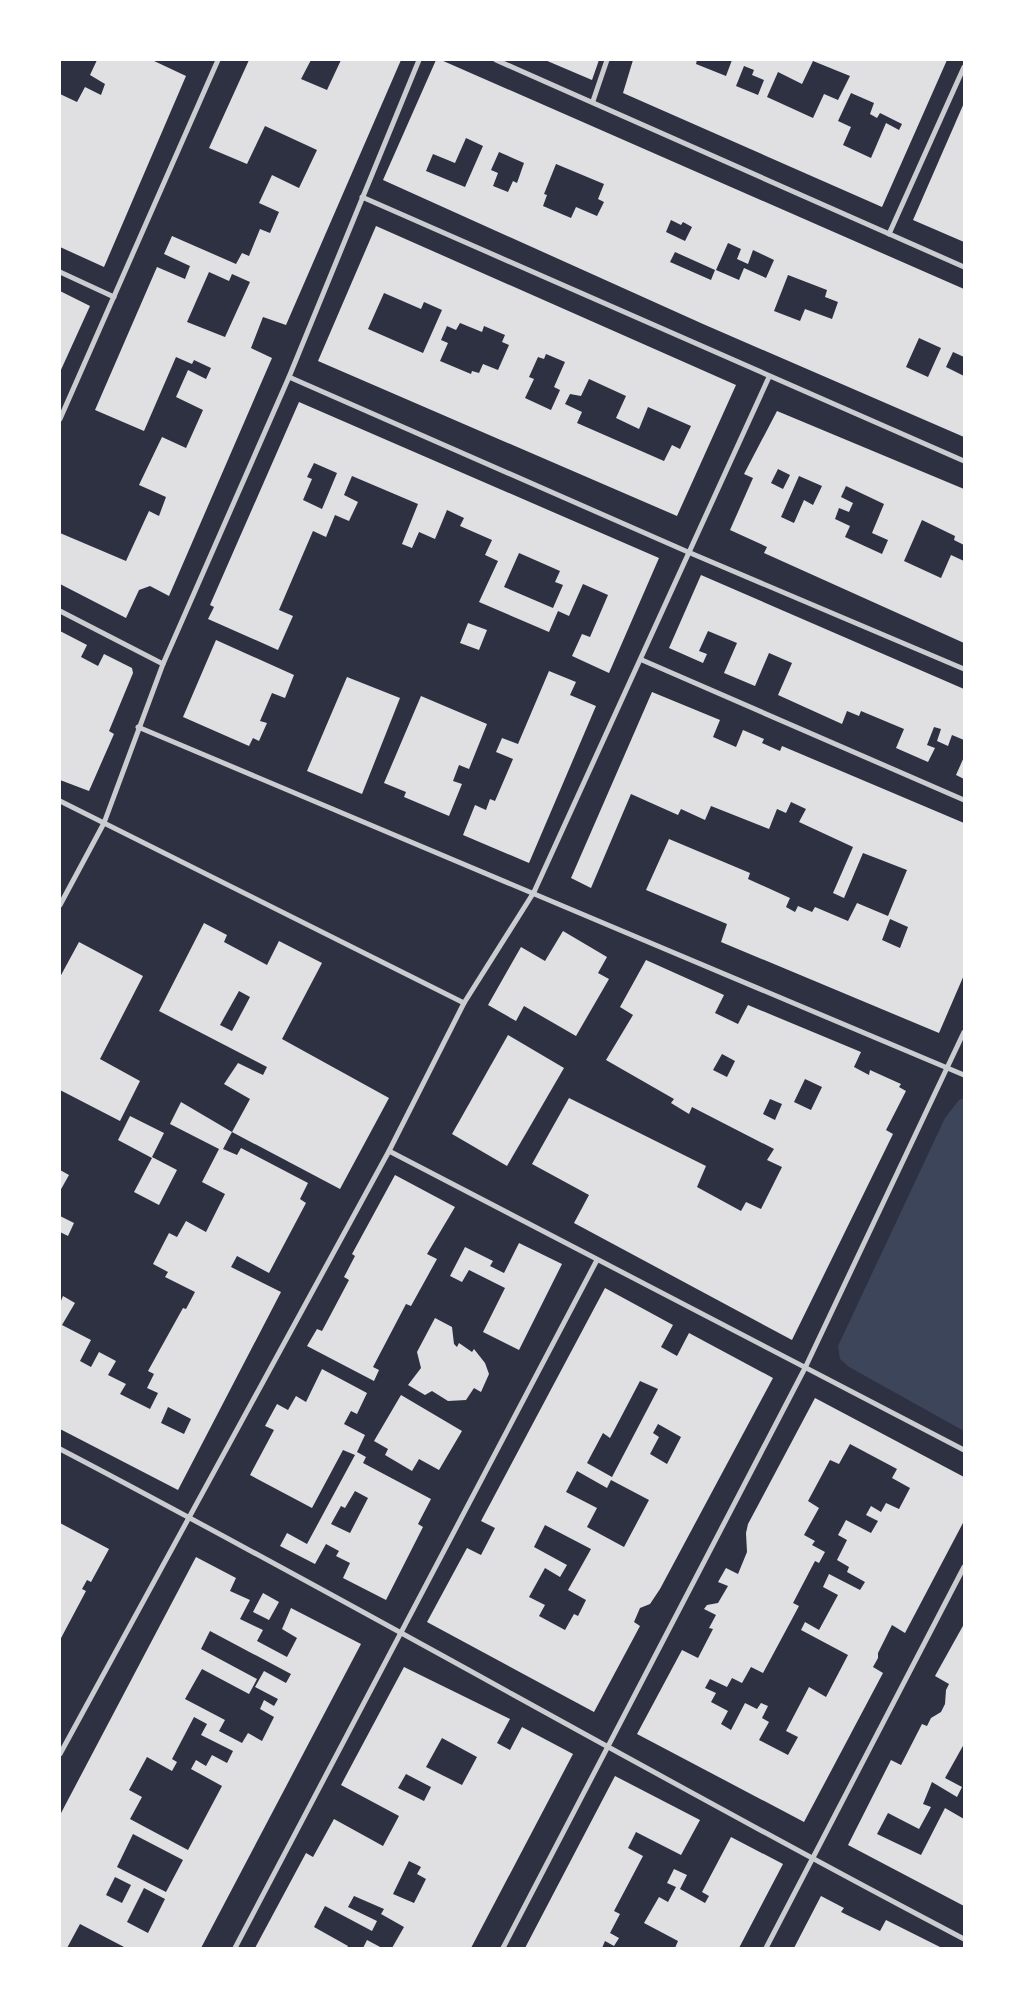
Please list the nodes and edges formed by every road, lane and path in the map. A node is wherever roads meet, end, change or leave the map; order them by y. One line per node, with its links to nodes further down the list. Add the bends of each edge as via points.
1 (218, 60): 11 (street)
2 (419, 60): 7 (street)
3 (496, 60): 6 (street)
4 (607, 60): 6 (street)
5 (964, 67): 8 (street)
6 (593, 101): 8 (street)
7 (362, 197): 12 (street); 13 (street)
8 (889, 234): 9 (street)
9 (964, 267)
10 (60, 272): 11 (street)
11 (114, 297): 14 (street)
12 (289, 377): 16 (street); 19 (street)
13 (769, 377): 15 (street); 16 (street)
14 (60, 419)
15 (964, 461)
16 (688, 552): 18 (street); 20 (street)
17 (60, 611): 19 (street)
18 (642, 660): 22 (street); 25 (street)
19 (163, 664): 21 (street)
20 (964, 669)
21 (138, 728): 24 (street); 25 (street)
22 (964, 800)
23 (60, 801): 24 (street)
24 (104, 823): 26 (street); 27 (street)
25 (534, 892): 27 (street); 29 (street)
26 (60, 905)
27 (464, 1002): 31 (street)
28 (964, 1032): 29 (street)
29 (948, 1068): 30 (street); 33 (street)
30 (964, 1075)
31 (389, 1151): 32 (street); 36 (street)
32 (597, 1260): 33 (street); 38 (street)
33 (805, 1368): 35 (street); 39 (street)
34 (60, 1449): 36 (street)
35 (964, 1450)
36 (189, 1517): 38 (street); 40 (street)
37 (964, 1567): 41 (street)
38 (400, 1634): 39 (street); 43 (street)
39 (607, 1748): 41 (street); 44 (street)
40 (60, 1754)
41 (812, 1859): 42 (street); 45 (street)
42 (964, 1939)
43 (235, 1948)
44 (503, 1948)
45 (766, 1948)

